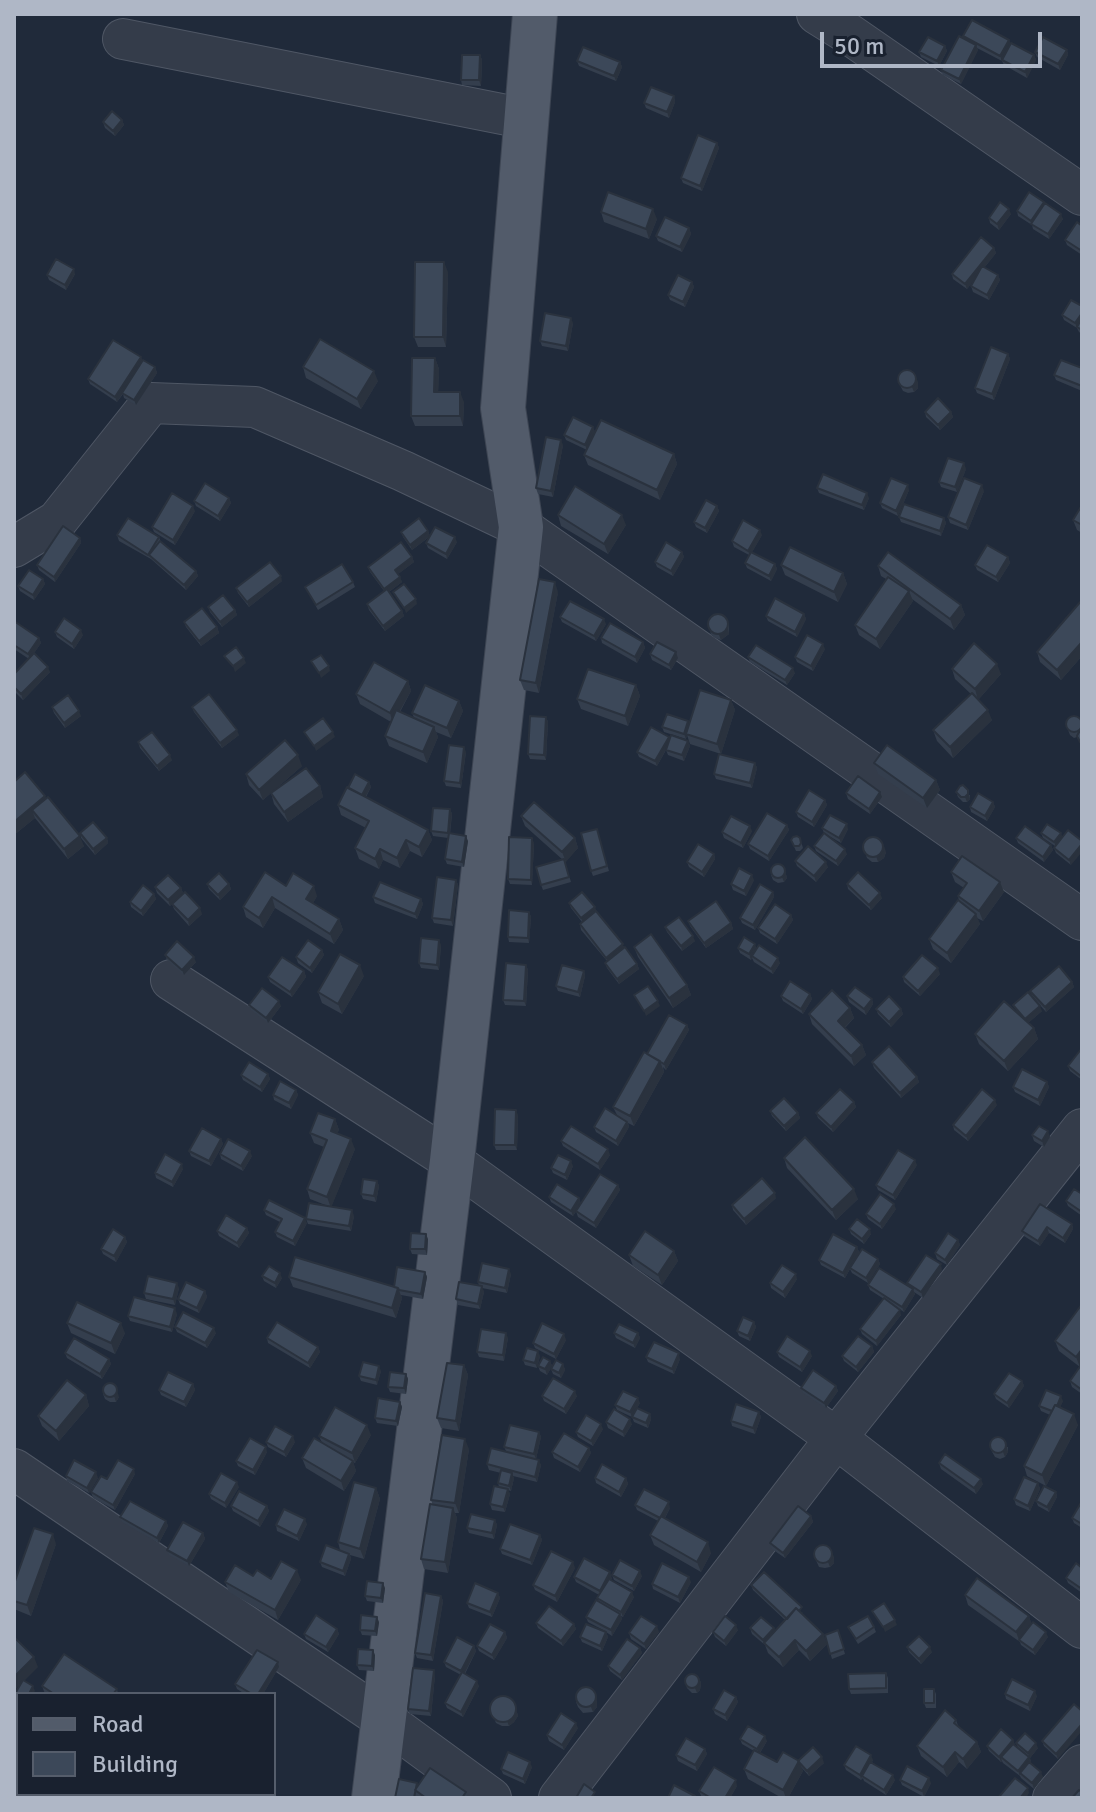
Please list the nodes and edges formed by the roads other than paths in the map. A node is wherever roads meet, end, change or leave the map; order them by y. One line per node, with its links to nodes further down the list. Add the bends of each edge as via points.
1 (535, 14): 4 (main road)
2 (832, 21): 5 (street)
3 (123, 39): 4 (street)
4 (527, 119): 6 (main road, via 503,408)
5 (1082, 195)
6 (521, 527): 7 (street, via 255,407 151,403 57,521); 8 (street); 11 (main road)
7 (14, 547)
8 (1082, 920)
9 (171, 980): 11 (street)
10 (1082, 1129): 12 (street)
11 (452, 1161): 12 (street); 15 (main road)
12 (836, 1438): 14 (street); 19 (street)
13 (14, 1469): 15 (street)
14 (1082, 1628)
15 (383, 1719): 17 (main road); 18 (street)
16 (1082, 1765): 20 (street)
17 (374, 1798)
18 (491, 1798)
19 (559, 1798)
20 (1053, 1798)

